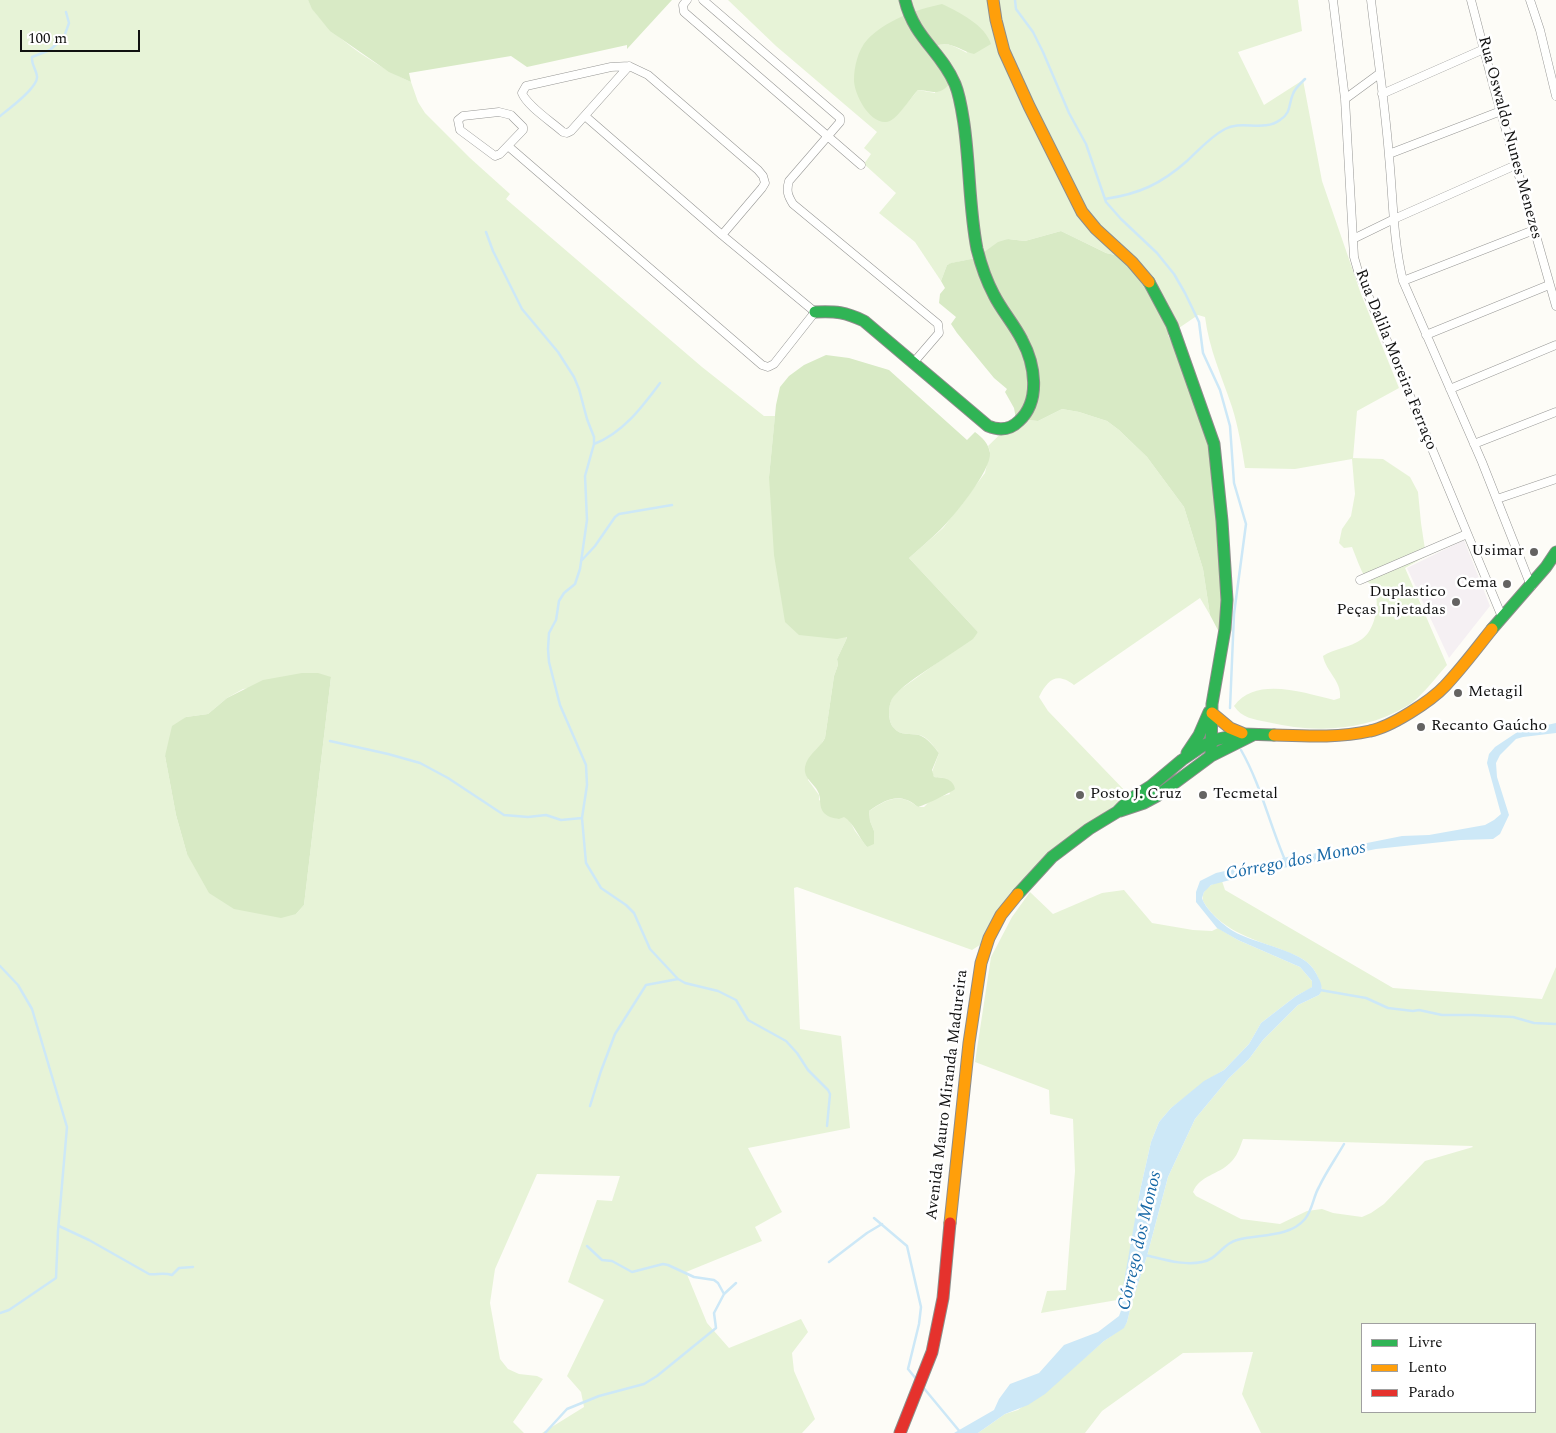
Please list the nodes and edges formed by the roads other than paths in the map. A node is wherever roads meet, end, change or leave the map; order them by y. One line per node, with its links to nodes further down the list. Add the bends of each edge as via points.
1 (687, 0): 17 (street, via 683,5 684,12)
2 (703, 0): 17 (street, via 840,118)
3 (905, 0): 33 (street, via 913,26 944,65 954,84 961,108 980,262 1030,359 1034,375 1029,411 1016,425 995,430)
4 (993, 0): 44 (street, via 1004,51 1077,203 1096,230 1150,283 1172,325 1209,426 1217,464 1227,600)
5 (1333, 0): 14 (street, Rua Dalila Moreira Ferraço)
6 (1371, 0): 11 (street)
7 (1471, 0): 9 (street, Rua Oswaldo Nunes Menezes)
8 (1530, 0): 13 (street)
9 (1484, 50): 12 (street); 15 (street, Rua Oswaldo Nunes Menezes)
10 (629, 66): 16 (street); 16 (street, via 526,86 523,90 524,98 563,132 571,131); 24 (street, via 648,75 763,176 765,183 762,188)
11 (1379, 74): 12 (street); 14 (street)
12 (1382, 94): 19 (street)
13 (1556, 96)
14 (1345, 99): 25 (street, Rua Dalila Moreira Ferraço)
15 (1501, 111): 19 (street); 21 (street, Rua Oswaldo Nunes Menezes)
16 (585, 116): 24 (street)
17 (828, 136): 20 (street); 33 (street, via 789,182 788,196 793,204 938,324 939,334)
18 (508, 146): 18 (street, via 498,156 490,154 460,130 458,120 462,116 498,112 511,115 523,130); 30 (street, via 762,365 768,368 774,364)
19 (1389, 154): 22 (street)
20 (860, 165)
21 (1516, 165): 22 (street); 23 (street, Rua Oswaldo Nunes Menezes)
22 (1394, 219): 25 (street); 26 (street)
23 (1534, 230): 26 (street); 27 (street, Rua Oswaldo Nunes Menezes)
24 (722, 235): 30 (street)
25 (1353, 239): 39 (street, Rua Dalila Moreira Ferraço, via 1354,257 1361,279)
26 (1403, 281): 31 (street)
27 (1549, 285): 28 (street, Rua Oswaldo Nunes Menezes); 31 (street)
28 (1555, 297): 29 (street, Rua Oswaldo Nunes Menezes)
29 (1556, 306)
30 (815, 312): 33 (street, via 847,313 864,321)
31 (1426, 335): 34 (street)
32 (1556, 346): 34 (street)
33 (914, 362)
34 (1450, 390): 36 (street)
35 (1556, 412): 36 (street)
36 (1474, 444): 38 (street)
37 (1556, 480): 38 (street)
38 (1497, 499): 42 (street)
39 (1467, 534): 41 (street); 43 (street, Rua Dalila Moreira Ferraço)
40 (1556, 552): 42 (street, Avenida Mauro Miranda Madureira)
41 (1360, 580)
42 (1531, 586): 43 (street, Avenida Mauro Miranda Madureira)
43 (1502, 617): 45 (street, Avenida Mauro Miranda Madureira, via 1445,686 1396,720 1372,731 1344,735)
44 (1212, 709): 45 (street, via 1230,728); 46 (street); 48 (street)
45 (1249, 734): 46 (street, Avenida Mauro Miranda Madureira); 47 (street, Avenida Mauro Miranda Madureira)
46 (1210, 742): 47 (street); 48 (street, Avenida Mauro Miranda Madureira)
47 (1211, 756): 49 (street, Avenida Mauro Miranda Madureira, via 1157,796)
48 (1182, 760): 49 (street, Avenida Mauro Miranda Madureira)
49 (1117, 812): 50 (street, Avenida Mauro Miranda Madureira, via 1052,857 1024,885 1001,915 989,938 981,963 969,1043 943,1298 932,1352)
50 (900, 1433)

